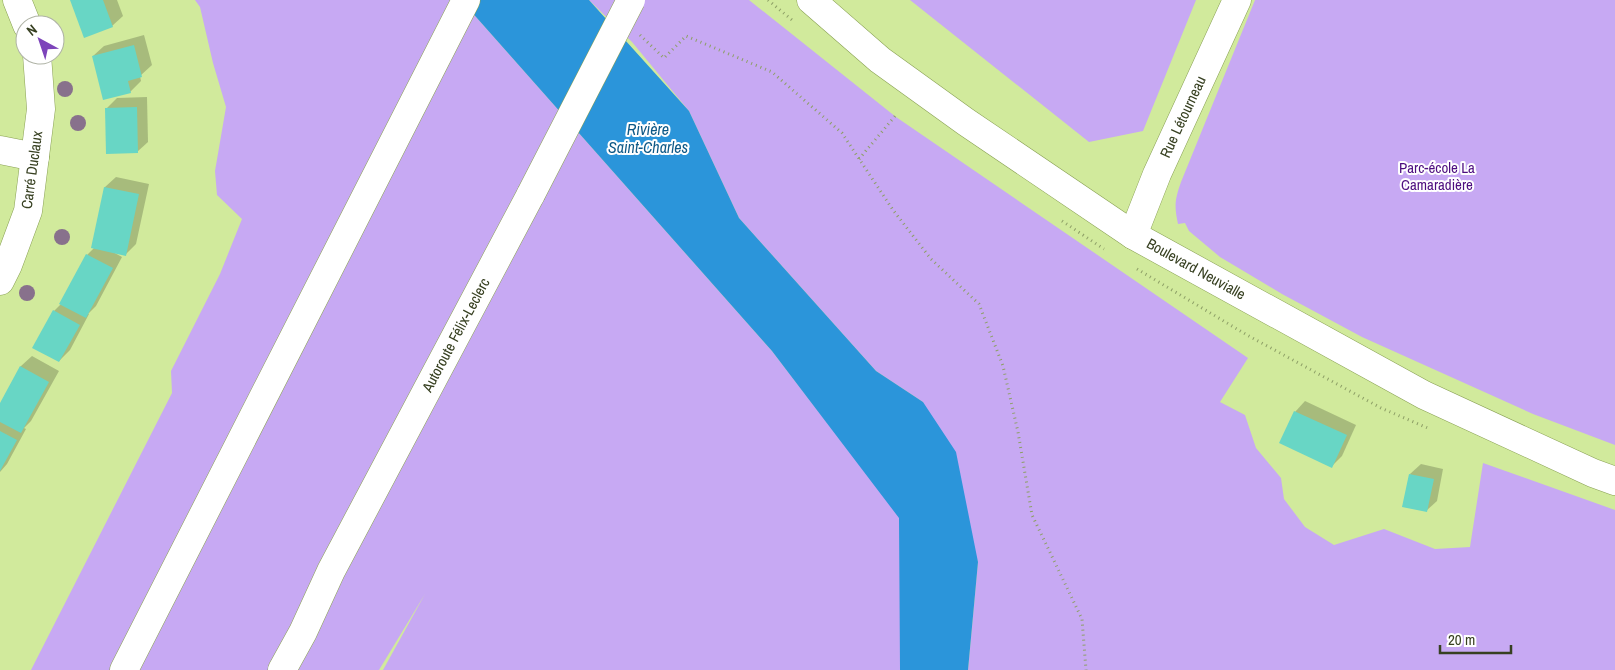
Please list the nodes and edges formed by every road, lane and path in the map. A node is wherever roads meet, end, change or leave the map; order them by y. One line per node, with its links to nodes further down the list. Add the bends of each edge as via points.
1 (17, 0): 6 (main road)
2 (466, 0): 16 (main road)
3 (631, 0): 17 (main road, Autoroute Félix-Leclerc, bridge, via 331,571)
4 (811, 0): 13 (main road, Boulevard Neuvialle, via 880,60)
5 (1237, 0): 13 (main road, Rue Létourneau, via 1157,174)
6 (23, 15)
7 (664, 58): 12 (path, via 686,36 772,72 842,133)
8 (38, 65): 11 (main road, Carré Duclaux, via 40,110)
9 (896, 115): 12 (path)
10 (0, 150): 11 (main road)
11 (35, 157): 14 (main road, Carré Duclaux, via 28,211)
12 (859, 159): 18 (path, via 931,259 980,304 1003,366 1032,515 1082,618)
13 (1133, 235): 15 (main road, Boulevard Neuvialle, via 1424,395)
14 (0, 281)
15 (1615, 481)
16 (123, 670)
17 (284, 670)
18 (1086, 670)

